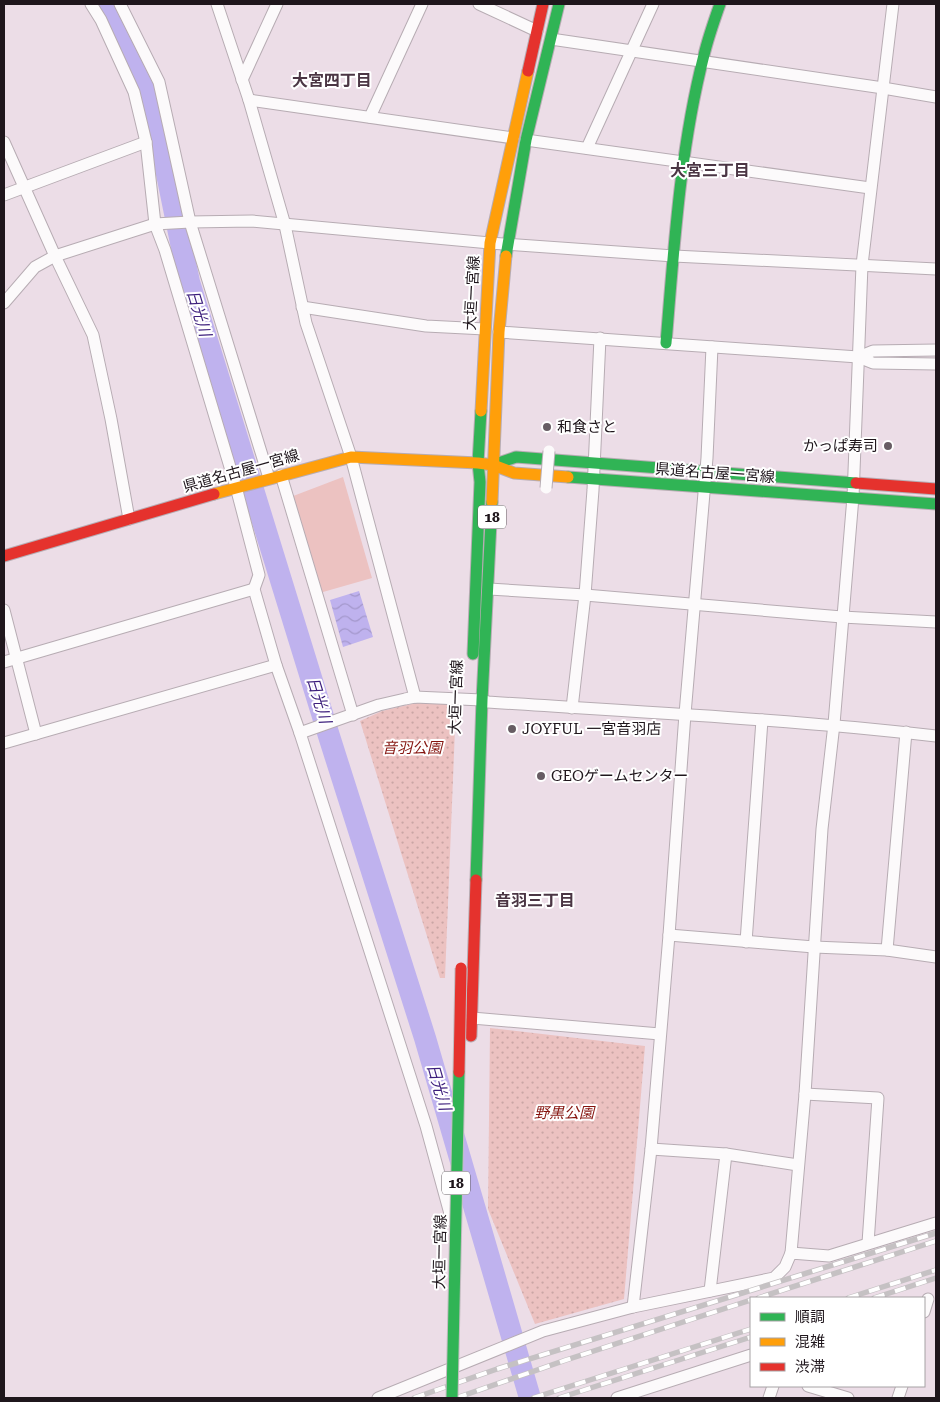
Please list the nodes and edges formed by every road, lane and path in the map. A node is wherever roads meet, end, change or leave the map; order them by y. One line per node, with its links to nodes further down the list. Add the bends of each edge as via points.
1 (91, 4): 24 (street, via 102,20 134,92)
2 (120, 4): 30 (street, via 159,82)
3 (217, 4): 16 (street)
4 (277, 4): 16 (street)
5 (422, 4): 20 (street)
6 (479, 4): 12 (street)
7 (543, 4): 12 (main road, 大垣一宮線 / 18)
8 (559, 4): 13 (main road, 大垣一宮線 / 18)
9 (653, 4): 14 (street)
10 (720, 4): 15 (main road)
11 (893, 4): 17 (street)
12 (537, 31): 21 (main road, 大垣一宮線 / 18)
13 (551, 39): 14 (street); 22 (main road, 大垣一宮線 / 18)
14 (631, 51): 15 (street); 25 (street)
15 (702, 61): 17 (street); 26 (main road)
16 (242, 80): 19 (street)
17 (883, 88): 18 (street); 28 (street)
18 (936, 98)
19 (249, 100): 20 (street); 32 (street)
20 (370, 117): 21 (street)
21 (513, 138): 33 (main road, 大垣一宮線 / 18)
22 (526, 140): 25 (street); 34 (main road, 大垣一宮線 / 18)
23 (4, 142): 27 (street)
24 (146, 142): 27 (street); 31 (street)
25 (587, 148): 26 (street)
26 (685, 162): 28 (street); 36 (main road)
27 (25, 187): 29 (street); 35 (street)
28 (870, 188): 37 (street)
29 (4, 194)
30 (187, 222): 31 (street); 32 (street); 56 (street)
31 (157, 224): 35 (street); 59 (street)
32 (285, 224): 33 (street); 40 (street)
33 (490, 243): 34 (street); 41 (main road, 大垣一宮線 / 18)
34 (507, 244): 36 (street); 42 (main road, 大垣一宮線 / 18)
35 (55, 256): 39 (street, via 35,267); 65 (street, via 93,335 112,419)
36 (674, 256): 37 (street); 44 (main road)
37 (862, 265): 38 (street); 47 (street)
38 (936, 268)
39 (4, 303)
40 (302, 307): 41 (street, via 426,326); 50 (street)
41 (485, 329): 52 (main road, 大垣一宮線 / 18)
42 (499, 332): 43 (street); 53 (main road, 大垣一宮線 / 18)
43 (600, 338): 44 (street); 51 (street)
44 (666, 343): 45 (street)
45 (712, 347): 47 (street); 54 (street)
46 (936, 350): 47 (street, via 873,351)
47 (858, 357): 48 (street, via 873,363); 58 (street)
48 (936, 364)
49 (549, 451): 60 (street, bridge)
50 (351, 458): 52 (main road, 県道名古屋一宮線); 55 (main road, 県道名古屋一宮線); 77 (street)
51 (593, 462): 53 (main road, 県道名古屋一宮線, via 516,457); 54 (main road, 県道名古屋一宮線); 57 (street)
52 (478, 463): 53 (main road, 県道名古屋一宮線); 78 (main road, 大垣一宮線 / 18, via 480,482 472,675)
53 (493, 465): 57 (main road, 県道名古屋一宮線, via 514,473); 68 (main road, 大垣一宮線 / 18)
54 (705, 472): 58 (main road, 県道名古屋一宮線); 61 (street)
55 (281, 475): 56 (main road, 県道名古屋一宮線); 81 (street)
56 (268, 478): 59 (main road, 県道名古屋一宮線)
57 (593, 479): 61 (main road, 県道名古屋一宮線); 69 (street)
58 (852, 484): 62 (main road, 県道名古屋一宮線); 63 (street)
59 (238, 487): 65 (main road, 県道名古屋一宮線); 67 (street, via 259,575)
60 (546, 488)
61 (704, 488): 63 (main road, 県道名古屋一宮線); 70 (street)
62 (936, 489)
63 (852, 497): 64 (main road, 県道名古屋一宮線); 72 (street)
64 (936, 504)
65 (129, 519): 66 (main road, 県道名古屋一宮線)
66 (4, 556)
67 (254, 589): 74 (street); 76 (street)
68 (489, 589): 69 (street); 78 (main road, 大垣一宮線 / 18)
69 (585, 595): 70 (street); 79 (street)
70 (694, 604): 72 (street); 80 (street)
71 (4, 610): 74 (street)
72 (842, 617): 73 (street); 83 (street)
73 (936, 622)
74 (17, 658): 75 (street); 86 (street)
75 (4, 662)
76 (276, 665): 85 (street); 86 (street)
77 (415, 697): 78 (street); 81 (street)
78 (476, 700): 79 (street); 89 (main road, 大垣一宮線 / 18); 96 (main road, 大垣一宮線 / 18)
79 (572, 708): 80 (street)
80 (685, 714): 82 (street); 90 (street)
81 (350, 716): 85 (street)
82 (762, 720): 83 (street); 91 (street)
83 (834, 724): 84 (street); 92 (street, via 822,828)
84 (906, 732): 87 (street); 93 (street)
85 (300, 733): 110 (street, via 423,1117 460,1246)
86 (36, 734): 88 (street)
87 (936, 736)
88 (4, 743)
89 (468, 760)
90 (669, 935): 91 (street); 97 (street)
91 (746, 942): 92 (street)
92 (814, 947): 93 (street); 99 (street)
93 (887, 950): 94 (street)
94 (936, 956)
95 (461, 963): 115 (main road, 大垣一宮線 / 18, bridge)
96 (472, 1018): 97 (street); 98 (main road, 大垣一宮線 / 18)
97 (660, 1034): 100 (street)
98 (471, 1065)
99 (805, 1094): 102 (street); 104 (street, via 878,1098)
100 (651, 1149): 101 (street); 107 (street)
101 (726, 1154): 102 (street); 106 (street)
102 (798, 1165): 105 (street)
103 (936, 1223): 104 (street)
104 (868, 1243): 105 (street, via 829,1256)
105 (791, 1253): 106 (street, via 785,1267 774,1278)
106 (710, 1291): 107 (street)
107 (633, 1307): 110 (street, via 543,1331)
108 (466, 1350): 111 (main road)
109 (750, 1355): 113 (street)
110 (460, 1366): 114 (street)
111 (465, 1379)
112 (811, 1387): 117 (street)
113 (636, 1395): 116 (street)
114 (378, 1398)
115 (452, 1398)
116 (617, 1398)
117 (848, 1398)

